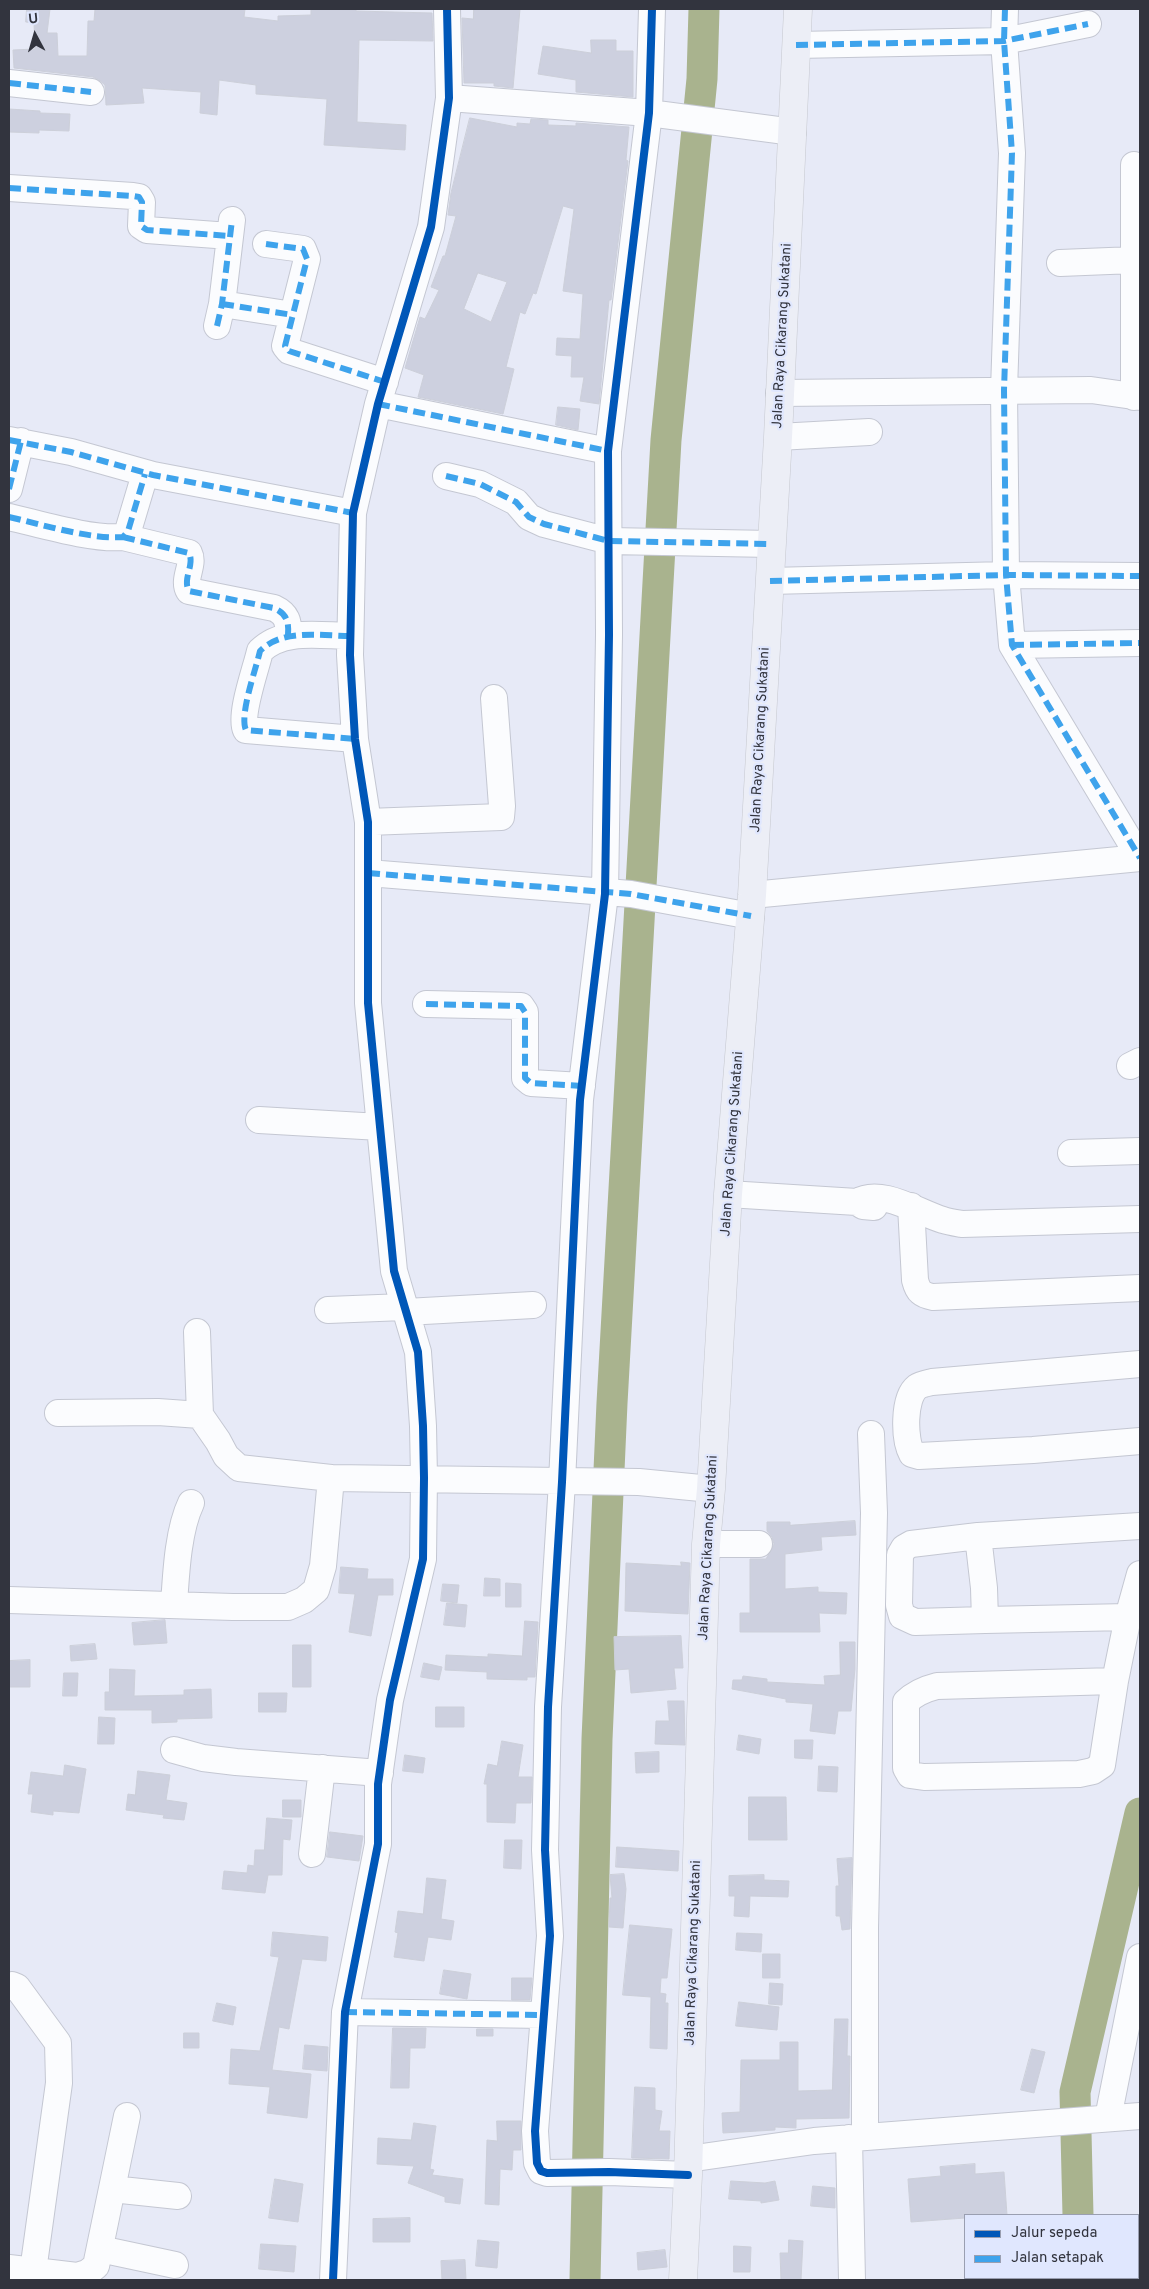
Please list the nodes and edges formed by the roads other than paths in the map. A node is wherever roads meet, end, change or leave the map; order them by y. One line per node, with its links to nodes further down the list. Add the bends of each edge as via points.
1 (447, 9): 10 (street)
2 (652, 9): 11 (street)
3 (798, 9): 7 (main road, Jalan Raya Cikarang Sukatani)
4 (1005, 9): 6 (street)
5 (1088, 24): 6 (street)
6 (1004, 41): 7 (street); 20 (street, via 1012,153)
7 (796, 45): 12 (main road, Jalan Raya Cikarang Sukatani)
8 (9, 83): 9 (street)
9 (91, 92)
10 (449, 98): 11 (street); 21 (street, via 431,227)
11 (649, 113): 12 (street); 27 (street)
12 (793, 132): 22 (main road, Jalan Raya Cikarang Sukatani)
13 (1134, 165): 15 (street)
14 (9, 188): 19 (street, via 133,196 142,202 143,228 231,228 219,315)
15 (1137, 201): 18 (street)
16 (266, 244): 19 (street, via 303,249 306,253)
17 (1060, 263): 18 (street)
18 (1137, 283): 23 (street)
19 (292, 316): 21 (street, via 286,346 289,352)
20 (1004, 390): 22 (street); 23 (street, via 1091,390); 36 (street)
21 (382, 393): 27 (street); 31 (street)
22 (779, 393): 25 (main road, Jalan Raya Cikarang Sukatani)
23 (1137, 397)
24 (869, 432): 25 (street)
25 (778, 437): 35 (main road, Jalan Raya Cikarang Sukatani)
26 (15, 440): 28 (street); 30 (street)
27 (608, 451): 34 (street)
28 (146, 474): 31 (street); 33 (street, via 128,531)
29 (446, 476): 34 (street, via 480,484 516,502 528,517 544,524)
30 (9, 489)
31 (353, 513): 40 (street)
32 (9, 517): 33 (street, via 66,530)
33 (123, 537): 39 (street, via 190,553 186,584 189,591 274,608 287,619)
34 (609, 541): 35 (street); 47 (street)
35 (772, 544): 38 (main road, Jalan Raya Cikarang Sukatani)
36 (1006, 575): 37 (street); 38 (street); 42 (street)
37 (1140, 576)
38 (770, 581): 48 (main road, Jalan Raya Cikarang Sukatani)
39 (288, 635): 40 (street); 44 (street, via 260,651 245,710 246,730)
40 (350, 636): 44 (street)
41 (1140, 643): 42 (street)
42 (1012, 645): 48 (street, via 1140,858)
43 (494, 698): 45 (street, via 501,816)
44 (355, 739): 45 (street)
45 (368, 822): 46 (street)
46 (368, 872): 47 (street); 52 (street, via 368,1002)
47 (618, 894): 48 (street, via 673,902); 50 (street)
48 (752, 906): 55 (main road, Jalan Raya Cikarang Sukatani)
49 (426, 1004): 50 (street, via 521,1006 525,1012 525,1078 531,1082)
50 (582, 1086): 70 (street)
51 (259, 1120): 52 (street)
52 (380, 1127): 60 (street, via 394,1271)
53 (1140, 1151): 54 (street)
54 (1070, 1153)
55 (728, 1194): 56 (street, via 857,1202 863,1198 876,1198); 71 (main road, Jalan Raya Cikarang Sukatani)
56 (904, 1205): 57 (street, via 962,1224); 58 (street, via 917,1290 923,1295)
57 (1140, 1219)
58 (1140, 1288)
59 (533, 1305): 60 (street)
60 (405, 1309): 61 (street); 69 (street, via 418,1352)
61 (328, 1310)
62 (197, 1332): 65 (street)
63 (1140, 1364): 67 (street, via 932,1382 918,1386 910,1396 907,1409 908,1447 912,1454 919,1456)
64 (58, 1413): 65 (street, via 128,1411)
65 (200, 1415): 68 (street, via 226,1456 240,1468)
66 (871, 1434): 94 (street, via 874,1513)
67 (1140, 1441)
68 (331, 1478): 69 (street); 79 (street, via 323,1566 316,1590 304,1600 271,1608)
69 (424, 1478): 70 (street); 85 (street, via 423,1559 390,1700)
70 (562, 1482): 71 (street, via 639,1482); 90 (street, via 548,1707 545,1850 550,1936)
71 (711, 1489): 75 (main road, Jalan Raya Cikarang Sukatani)
72 (191, 1503): 79 (street, via 184,1517)
73 (1140, 1526): 74 (street)
74 (978, 1536): 81 (street); 81 (street, via 911,1544 904,1548 900,1555 899,1605 902,1616 915,1622)
75 (706, 1544): 76 (street); 95 (main road, Jalan Raya Cikarang Sukatani)
76 (759, 1544)
77 (1140, 1574): 80 (street)
78 (9, 1600): 79 (street)
79 (174, 1605)
80 (1128, 1617): 81 (street); 82 (street)
81 (985, 1620)
82 (1115, 1680): 82 (street, via 937,1686 927,1689 906,1702 906,1768 910,1775 924,1777 1079,1774 1093,1771 1102,1765 1105,1754)
83 (174, 1750): 84 (street, via 203,1758)
84 (322, 1768): 85 (street); 86 (street)
85 (380, 1773): 89 (street, via 378,1844)
86 (312, 1854)
87 (1140, 1957): 93 (street)
88 (9, 1987): 100 (street, via 17,1988 58,2043 59,2055 59,2083)
89 (345, 2012): 90 (street); 101 (street)
90 (544, 2015): 95 (street, via 536,2131 537,2163 541,2171 609,2172)
91 (127, 2116): 96 (street)
92 (1140, 2116): 93 (street)
93 (1099, 2118): 94 (street)
94 (857, 2138): 95 (street, via 814,2141); 103 (street)
95 (688, 2167): 102 (main road, Jalan Raya Cikarang Sukatani)
96 (112, 2189): 97 (street); 98 (street)
97 (178, 2196)
98 (100, 2249): 99 (street); 100 (street, via 96,2266 77,2276)
99 (175, 2265)
100 (21, 2269)
101 (334, 2280)
102 (682, 2280)
103 (852, 2280)

